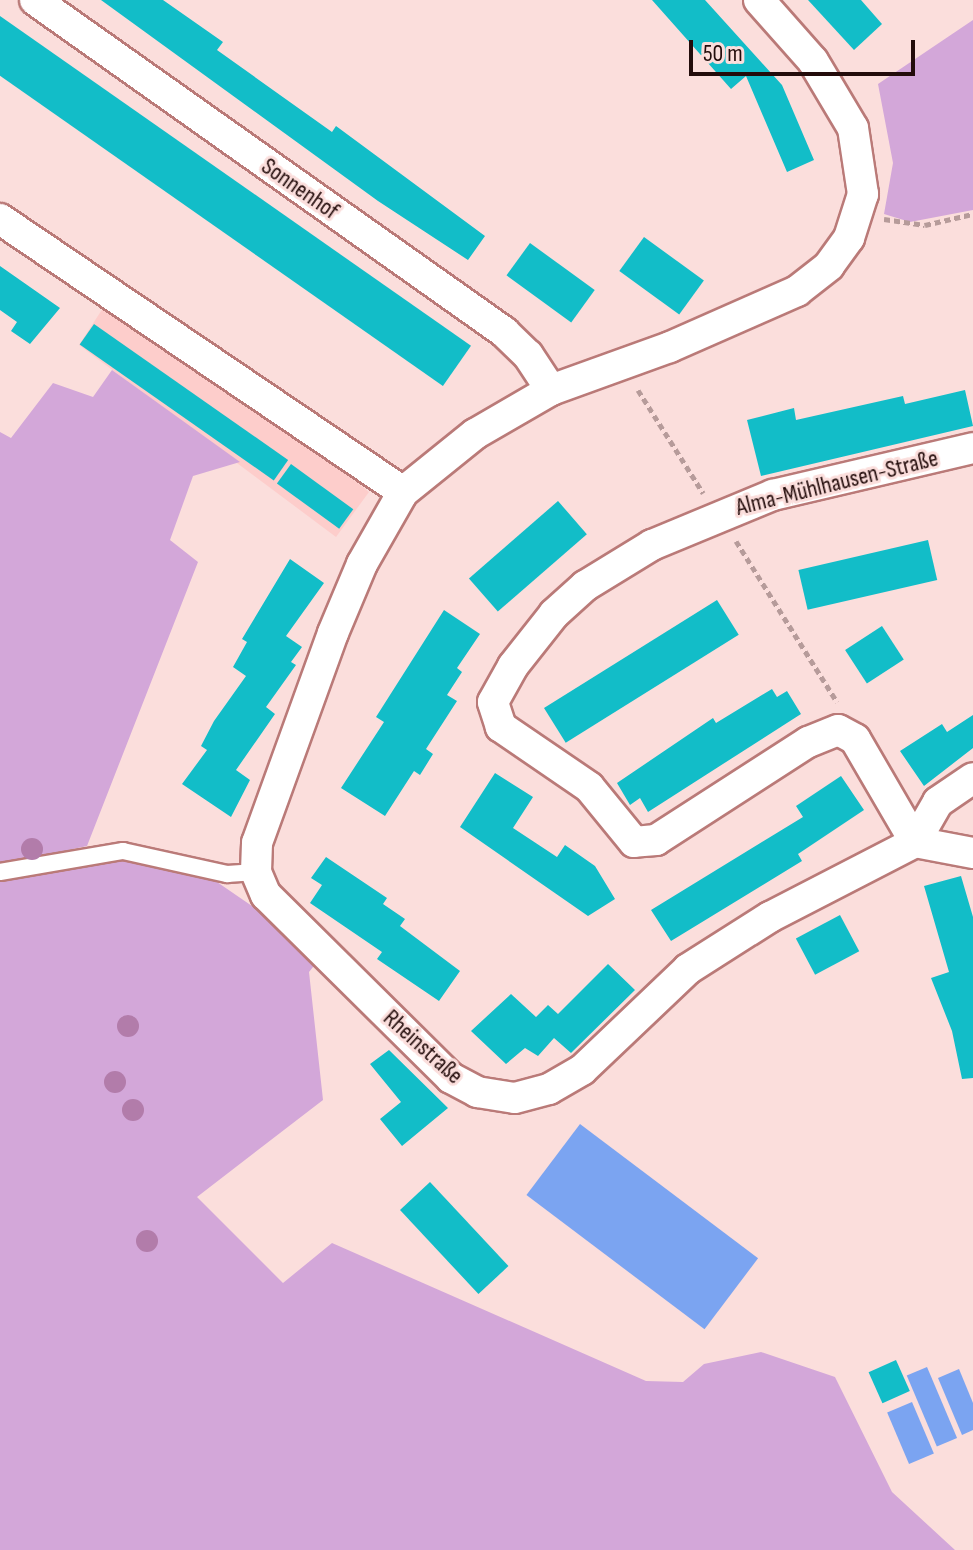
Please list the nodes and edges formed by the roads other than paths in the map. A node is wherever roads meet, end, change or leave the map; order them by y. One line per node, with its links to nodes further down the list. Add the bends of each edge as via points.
1 (35, 0): 4 (street, Sonnenhof, via 504,332 528,355)
2 (759, 0): 4 (street, via 813,61 853,128 863,194 849,238 829,266 797,291)
3 (0, 219): 6 (street)
4 (551, 390): 6 (street, via 475,434)
5 (973, 448): 8 (street, Alma-Mühlhausen-Straße, via 773,495 652,545 571,598 531,640 493,702 495,719 589,787 634,842 656,840 808,742 838,730 855,739)
6 (403, 492): 11 (street, via 362,564 333,633 257,843)
7 (973, 778): 8 (street, via 938,802)
8 (915, 842): 9 (street); 11 (street, Rheinstraße, via 720,946 688,969 582,1070 549,1089 515,1098 477,1092 451,1078 266,895)
9 (973, 853)
10 (0, 872): 11 (lane, via 123,851 227,874)
11 (256, 872)

